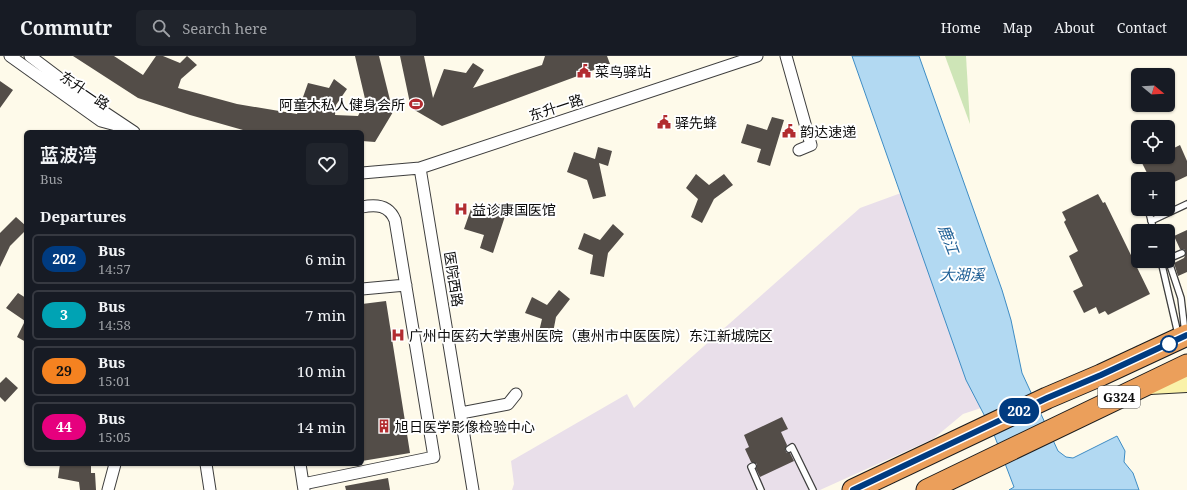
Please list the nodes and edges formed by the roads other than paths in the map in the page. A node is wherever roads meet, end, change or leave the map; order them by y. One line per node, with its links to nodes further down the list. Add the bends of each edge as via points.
1 (10, 56): 5 (street, 东升一路, via 101,121)
2 (30, 56): 5 (street, 东升一路)
3 (757, 56): 7 (street, 东升一路)
4 (786, 56): 6 (street, via 811,145)
5 (131, 130)
6 (799, 150)
7 (420, 168): 8 (street, 东升一路); 27 (street, 医院西路)
8 (364, 173)
9 (1187, 204): 12 (lane)
10 (364, 206): 18 (street, via 380,206 394,217)
11 (1150, 216): 12 (lane)
12 (1151, 220): 13 (lane)
13 (1152, 224)
14 (1182, 253): 15 (lane)
15 (1175, 256)
16 (1163, 268): 22 (lane)
17 (1171, 268): 21 (lane)
18 (406, 285): 19 (street); 33 (street, via 434,457)
19 (364, 289)
20 (1187, 295): 21 (lane)
21 (1181, 298): 22 (lane)
22 (1184, 336): 39 (highway, G324, via 977,430)
23 (1187, 365): 25 (highway, G324)
24 (1187, 384): 25 (main road)
25 (1142, 387): 40 (highway, G324)
26 (516, 394): 27 (street, via 508,404)
27 (461, 413): 36 (street, 医院西路)
28 (789, 449): 38 (lane, via 792,447)
29 (114, 466): 34 (street)
30 (206, 466): 35 (street)
31 (300, 466): 33 (street)
32 (753, 466): 37 (lane, via 750,467)
33 (304, 487)
34 (108, 490)
35 (210, 490)
36 (474, 490)
37 (761, 490)
38 (813, 490)
39 (853, 490)
40 (927, 490)

